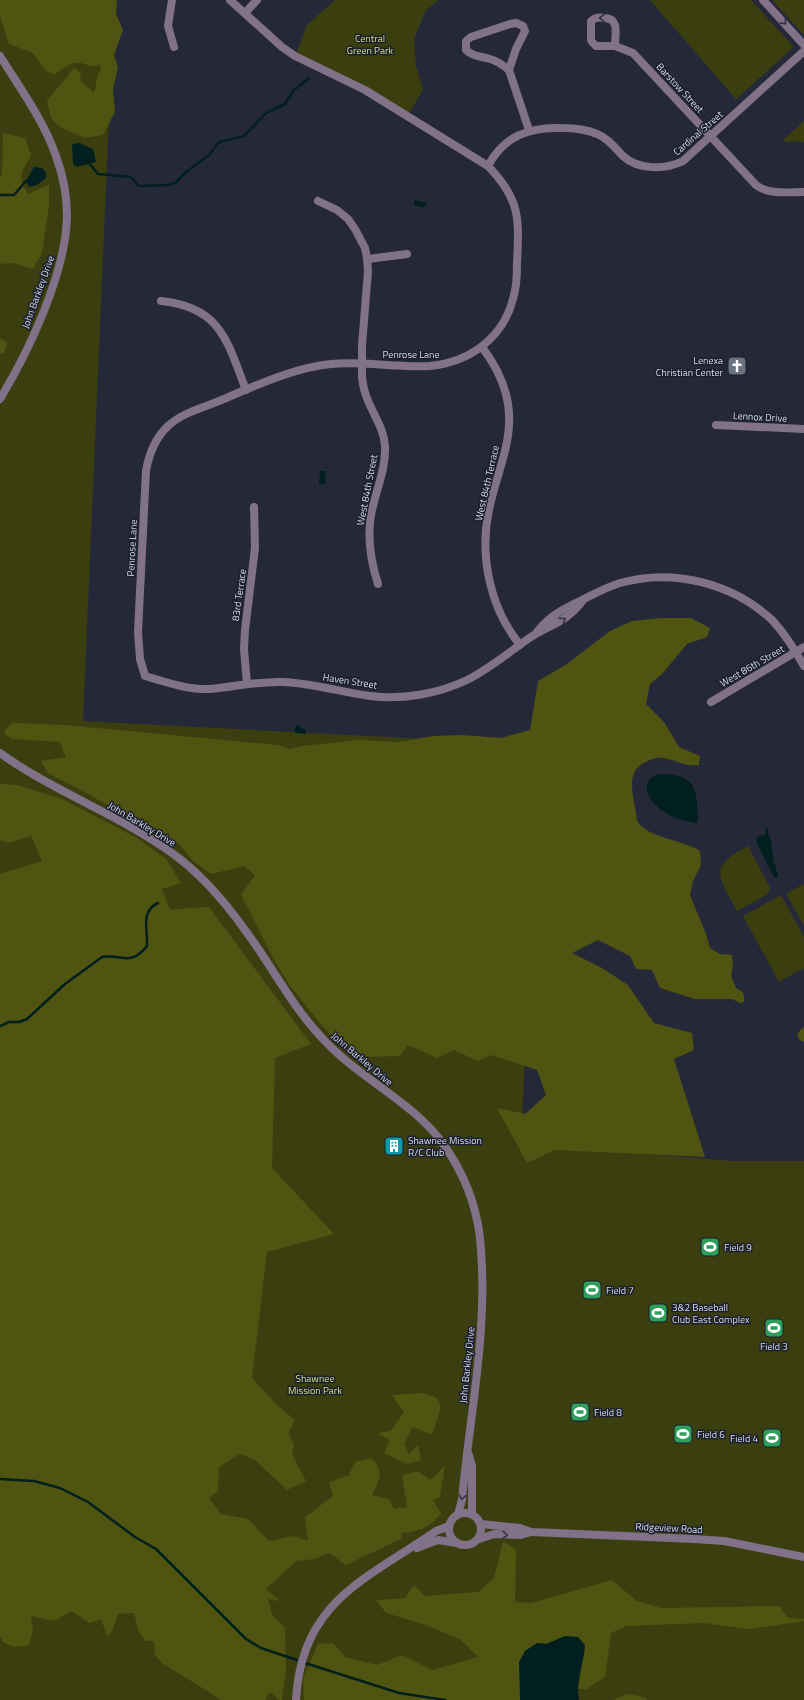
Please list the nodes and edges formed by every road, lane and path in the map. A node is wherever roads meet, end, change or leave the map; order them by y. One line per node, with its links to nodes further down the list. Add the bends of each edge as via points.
1 (172, 0): 8 (street, via 168,26)
2 (230, 0): 5 (street, Penrose Lane)
3 (257, 0): 5 (street)
4 (763, 0): 6 (street, one-way to 6)
5 (245, 13): 14 (street, Penrose Lane, via 282,48 365,90)
6 (804, 45)
7 (615, 46): 13 (street, Barstow Street, via 639,58)
8 (174, 47)
9 (804, 51): 13 (street, Cardinal Street)
10 (0, 56): 23 (street, John Barkley Drive, via 48,137 56,156 63,181 67,216 62,253 42,312 26,352)
11 (509, 70): 11 (street, via 516,49 524,37 523,26 510,24 466,41 466,50 470,54 489,59); 12 (street)
12 (529, 130): 13 (street, Cardinal Street, via 586,130 606,139 632,163 652,167 665,167 683,162); 14 (street, Cardinal Street, via 503,146)
13 (710, 136): 15 (street, Barstow Street, via 761,189)
14 (488, 166): 20 (street, Penrose Lane, via 511,194 519,230 513,299 501,326)
15 (804, 192)
16 (318, 201): 18 (street, West 84th Street, via 337,210 348,219 361,238)
17 (407, 254): 18 (street)
18 (368, 259): 21 (street, West 84th Street)
19 (161, 301): 22 (street, via 195,308 215,323 229,345)
20 (482, 347): 21 (street, Penrose Lane, via 458,360 443,364 416,366); 28 (street, West 84th Terrace, via 491,359 503,386 509,415 506,447 489,510 485,549 494,599 503,620)
21 (362, 363): 22 (street, Penrose Lane, via 314,366); 27 (street, West 84th Street, via 364,390 385,444 384,469 370,521 370,547)
22 (246, 390): 32 (street, Penrose Lane, via 178,418 160,436 148,459 138,632 140,659)
23 (0, 399)
24 (716, 425): 25 (street, Lennox Drive)
25 (804, 429)
26 (254, 507): 33 (street, 83rd Terrace, via 255,548 244,649)
27 (378, 584)
28 (520, 645): 30 (street, Haven Street, via 558,612 599,591 636,580 664,578 702,583 733,593 751,603 773,622); 33 (street, Haven Street, via 468,680 415,695 370,696 291,682)
29 (804, 647): 30 (street, West 86th Street)
30 (796, 652): 31 (street, Haven Street); 34 (street, West 86th Street)
31 (804, 666)
32 (145, 676): 33 (street, Haven Street, via 192,688 209,689)
33 (247, 684)
34 (711, 702)
35 (0, 753): 36 (street, John Barkley Drive, via 31,774 173,853 206,883 245,930 289,997 324,1040 360,1073 416,1115 439,1139 452,1158 471,1197 480,1240 482,1311)
36 (468, 1452): 37 (street, via 472,1466); 38 (street, John Barkley Drive, one-way to 38)
37 (472, 1513): 38 (street); 39 (street)
38 (458, 1514): 40 (street)
39 (481, 1524): 41 (street, via 520,1528); 42 (street)
40 (449, 1526): 43 (street, via 450,1534); 44 (street, via 436,1531)
41 (531, 1532): 42 (street, one-way to 41, via 494,1534 521,1535); 45 (street, Ridgeview Road, via 724,1541)
42 (479, 1539): 43 (street, via 466,1545)
43 (457, 1543): 44 (street, via 438,1540)
44 (403, 1554): 46 (street, via 352,1587 326,1612 307,1646 298,1677)
45 (804, 1557)
46 (296, 1700)

